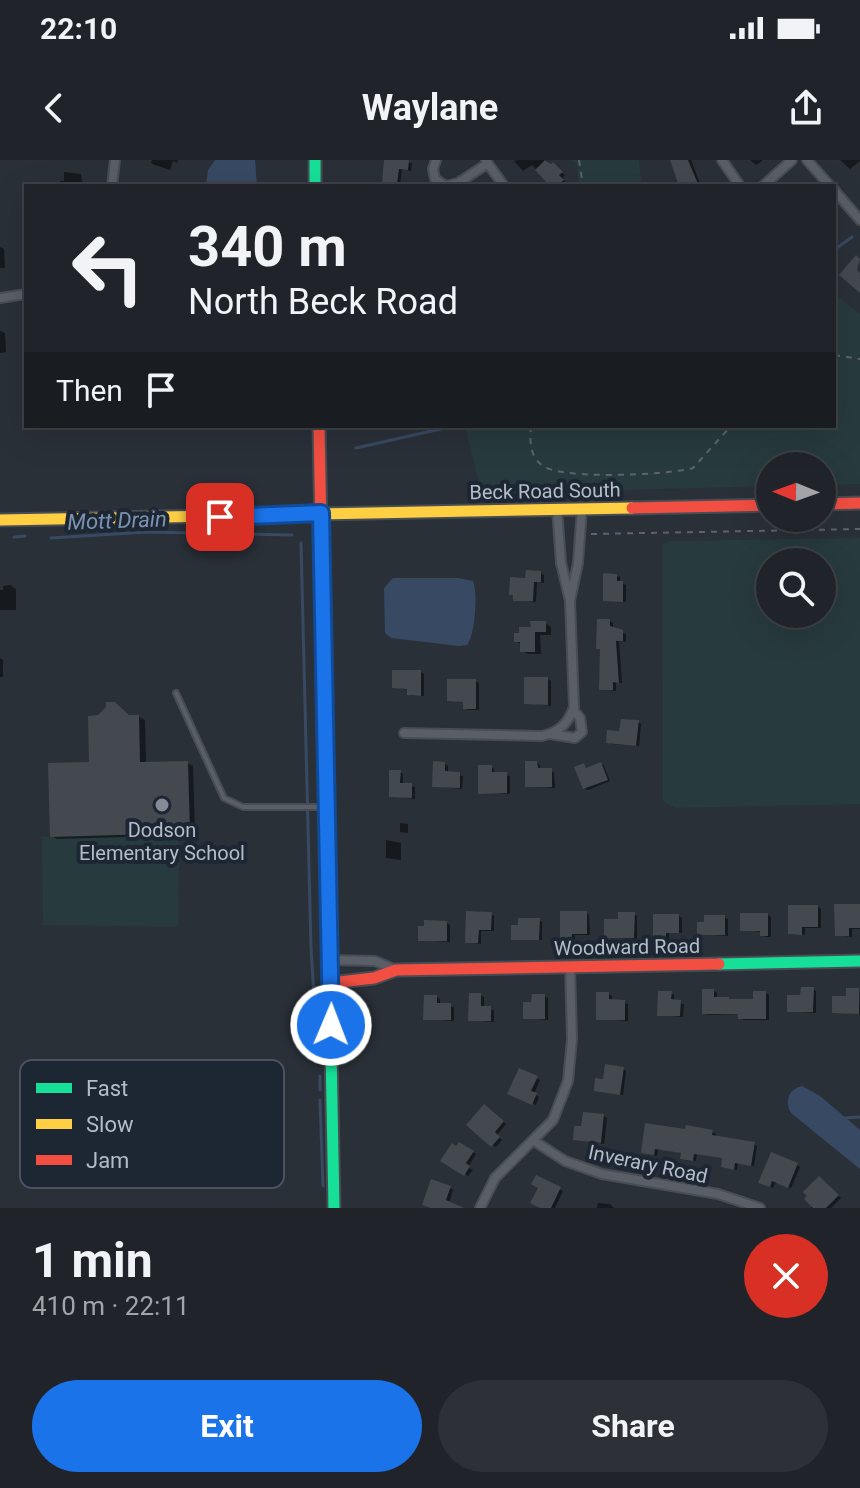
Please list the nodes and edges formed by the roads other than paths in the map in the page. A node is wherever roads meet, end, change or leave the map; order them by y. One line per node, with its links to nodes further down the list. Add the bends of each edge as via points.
1 (115, 160): 8 (street)
2 (315, 160): 9 (main road)
3 (436, 160): 10 (street, via 435,179)
4 (722, 160): 13 (street)
5 (792, 160): 14 (street)
6 (807, 160): 15 (street)
7 (486, 162): 11 (street); 12 (street)
8 (112, 184)
9 (315, 184)
10 (443, 184)
11 (454, 184)
12 (502, 184)
13 (739, 184)
14 (765, 184)
15 (828, 184)
16 (836, 193): 17 (street)
17 (860, 220)
18 (24, 294): 19 (street)
19 (0, 298)
20 (319, 428): 26 (main road)
21 (860, 503): 22 (main road)
22 (836, 504)
23 (756, 505): 24 (main road, Beck Road South)
24 (582, 508): 25 (main road, Beck Road South); 28 (street)
25 (557, 509): 26 (main road, Beck Road South); 28 (street)
26 (321, 513): 27 (main road, Beck Road South); 33 (main road)
27 (0, 520)
28 (570, 601): 30 (street)
29 (176, 693): 33 (lane, via 224,798 243,807)
30 (573, 710): 32 (street, via 566,724); 32 (street, via 582,732 575,738)
31 (404, 733): 32 (street)
32 (550, 734)
33 (327, 807): 34 (main road)
34 (331, 960): 37 (street, Woodward Road, via 375,961); 38 (main road)
35 (860, 961): 36 (main road, Woodward Road)
36 (570, 966): 37 (main road, Woodward Road); 39 (street, via 568,1081 553,1120)
37 (396, 970): 38 (main road, Woodward Road)
38 (331, 983): 40 (main road)
39 (534, 1141): 41 (street, via 495,1178); 42 (street, Inverary Road, via 565,1161 602,1174 718,1194)
40 (334, 1208)
41 (480, 1208)
42 (760, 1208)

